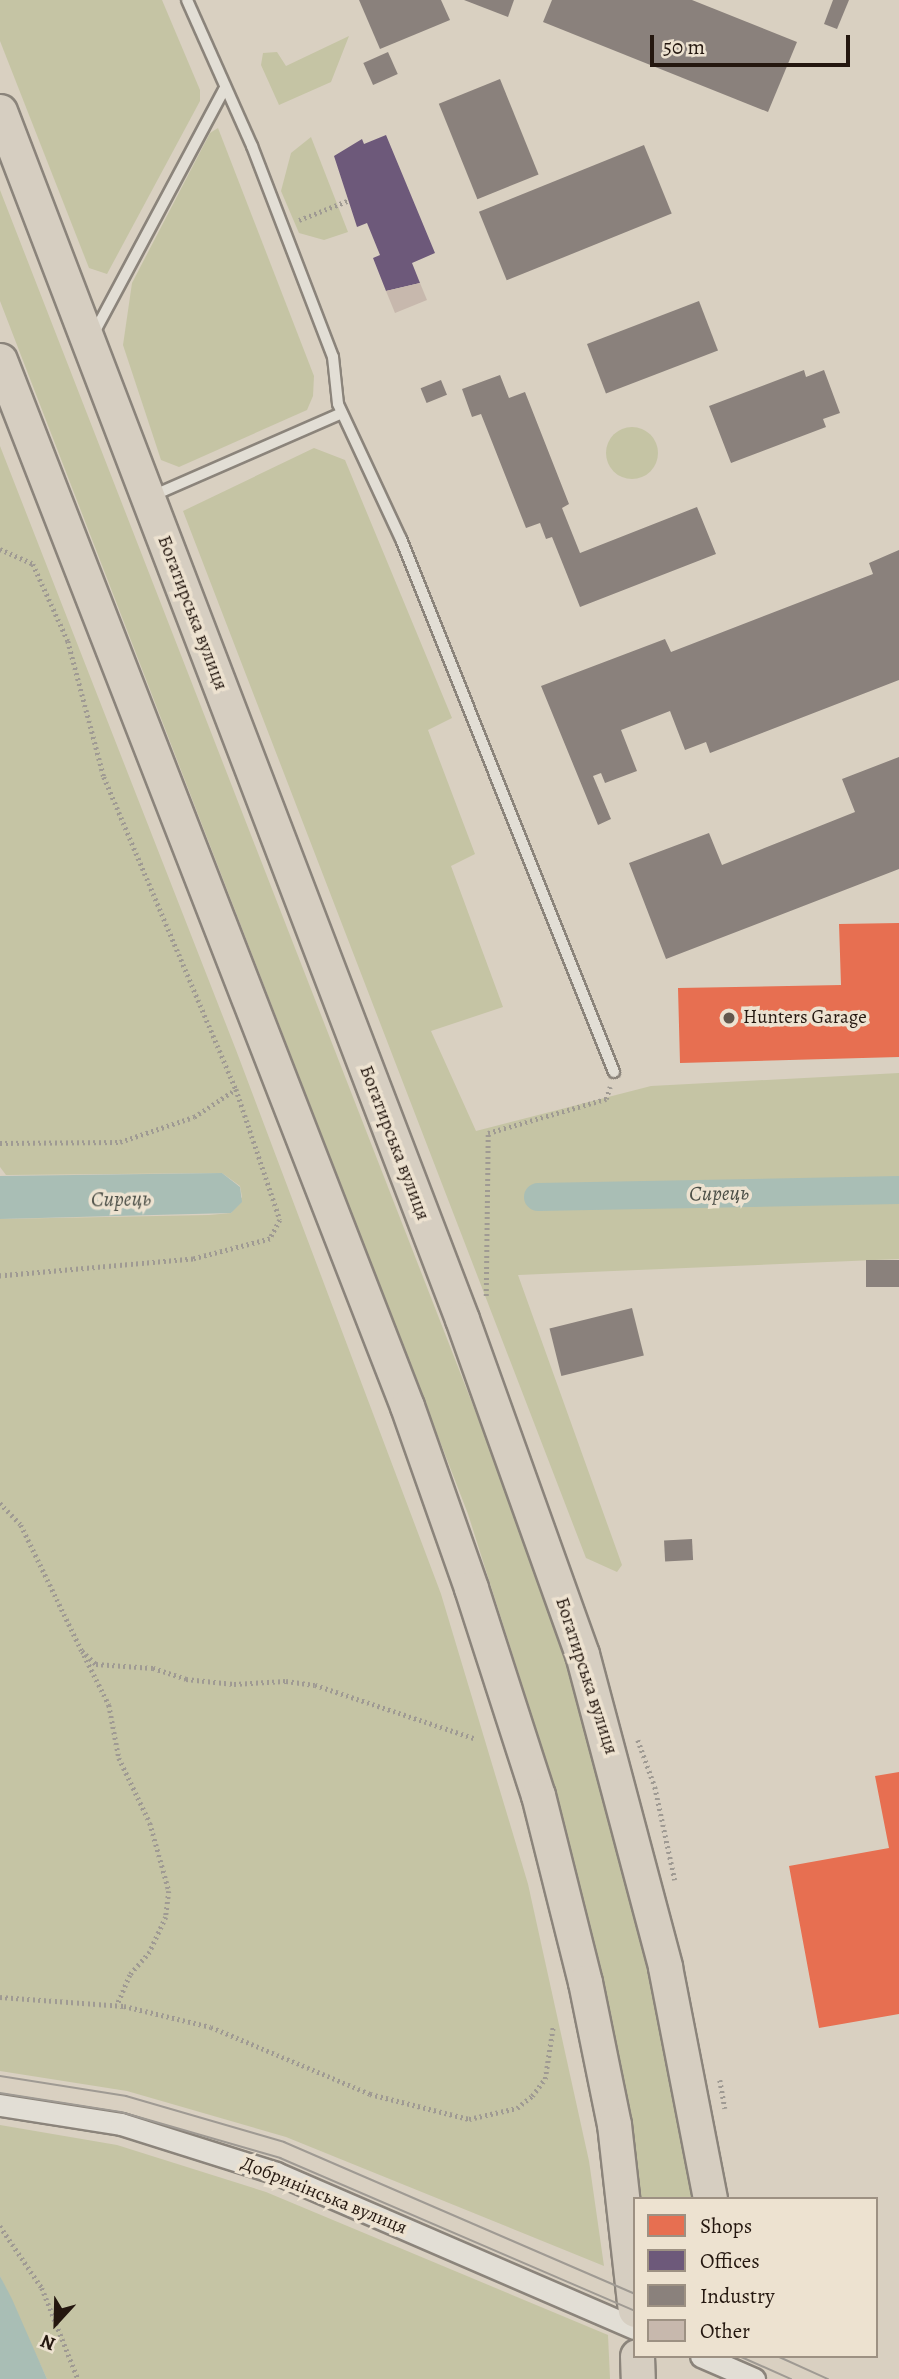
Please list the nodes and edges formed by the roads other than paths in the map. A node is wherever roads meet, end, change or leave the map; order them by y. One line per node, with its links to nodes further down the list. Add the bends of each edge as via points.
1 (187, 0): 2 (lane)
2 (224, 90): 4 (lane); 6 (lane, via 252,146 333,357)
3 (0, 111): 4 (main road, Богатирська вулиця)
4 (90, 342): 7 (main road, Богатирська вулиця)
5 (0, 360): 11 (main road, via 402,1393 484,1627 538,1795 585,1982 614,2124)
6 (342, 413): 7 (lane); 8 (lane, via 401,539)
7 (149, 498): 10 (main road, Богатирська вулиця, via 461,1319 582,1654 662,1954)
8 (614, 1072)
9 (0, 2105): 12 (street, Добринінська вулиця, via 121,2124 276,2173)
10 (710, 2197)
11 (633, 2292)
12 (633, 2327)
13 (637, 2358): 16 (main road)
14 (706, 2358): 18 (street, bridge)
15 (723, 2358): 17 (main road)
16 (638, 2379)
17 (724, 2379)
18 (754, 2379)

